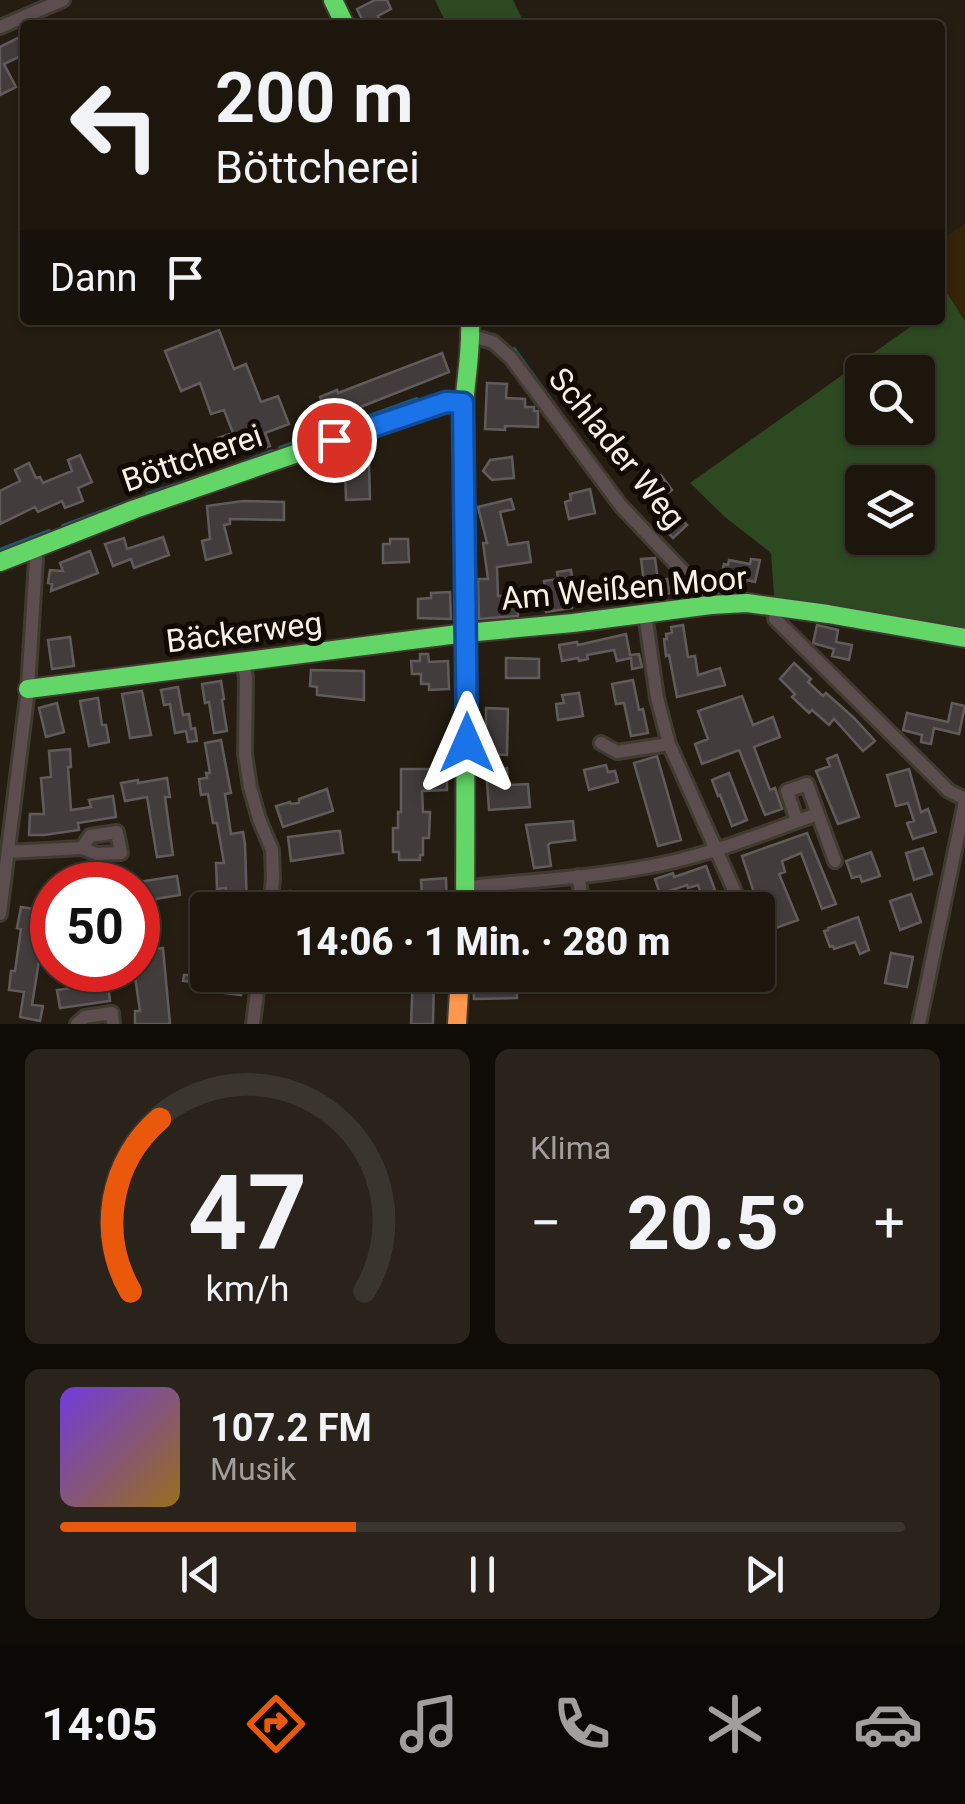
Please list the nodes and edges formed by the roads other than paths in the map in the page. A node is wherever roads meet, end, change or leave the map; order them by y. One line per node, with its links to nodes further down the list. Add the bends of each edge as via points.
1 (63, 0): 2 (street)
2 (0, 28)
3 (470, 328): 4 (street); 7 (street, Schlader Weg, via 511,358 621,506)
4 (463, 403): 5 (street, Böttcherei, via 446,402); 10 (street)
5 (33, 549): 6 (street, Böttcherei); 13 (street)
6 (0, 562)
7 (711, 605): 8 (street, Am Weißen Moor); 9 (street, Am Weißen Moor)
8 (776, 606): 11 (street, Am Weißen Moor); 16 (street, via 775,618)
9 (646, 614): 10 (street, Am Weißen Moor); 15 (street)
10 (466, 633): 12 (street, Bäckerweg); 24 (street)
11 (965, 638)
12 (243, 663): 13 (street, Bäckerweg); 25 (street, via 245,754 272,850)
13 (28, 689): 21 (street)
14 (601, 743): 15 (street, via 617,752)
15 (669, 744): 20 (street)
16 (965, 800): 36 (street)
17 (818, 814): 18 (street); 18 (street, via 807,784 787,792); 22 (street)
18 (797, 821): 20 (street)
19 (82, 848): 21 (street)
20 (715, 850): 23 (street); 28 (street)
21 (8, 852): 29 (street)
22 (835, 861)
23 (578, 876): 24 (street); 27 (street)
24 (467, 887): 26 (street)
25 (272, 892)
26 (467, 892)
27 (581, 892)
28 (734, 892)
29 (0, 914)
30 (257, 992): 34 (street)
31 (459, 992): 35 (street)
32 (77, 1024): 33 (street, via 86,1016 112,1014)
33 (113, 1024)
34 (254, 1024)
35 (457, 1024)
36 (919, 1024)

